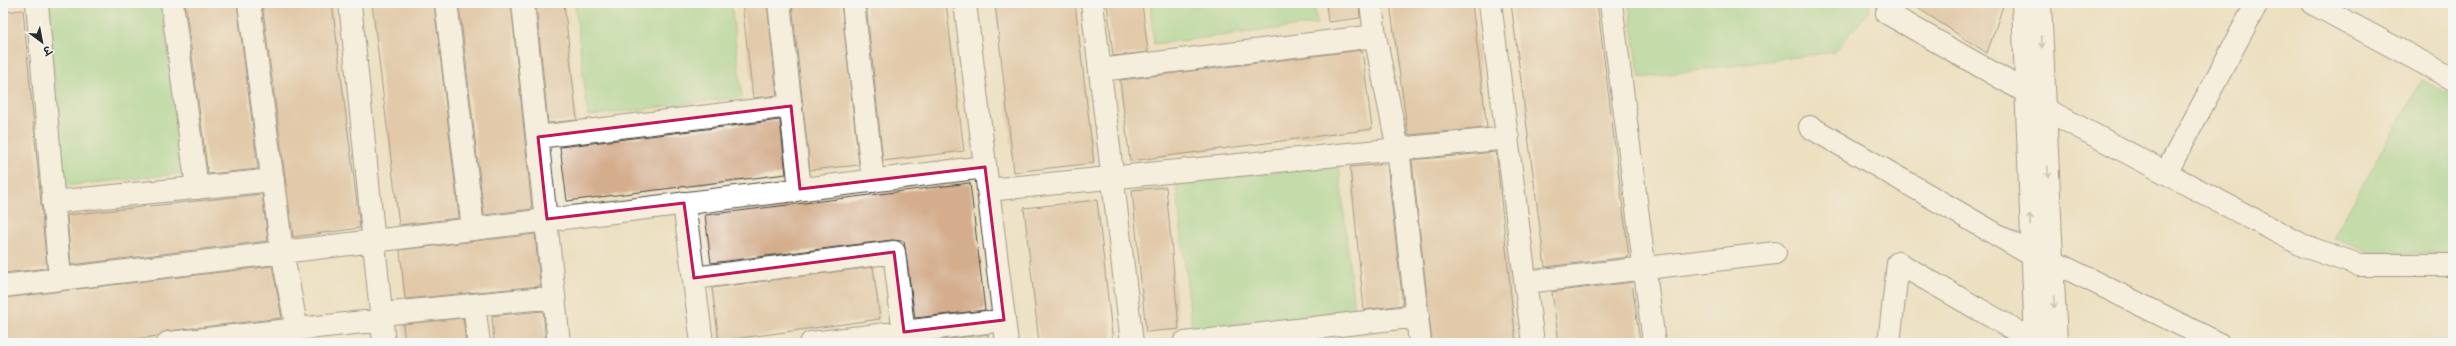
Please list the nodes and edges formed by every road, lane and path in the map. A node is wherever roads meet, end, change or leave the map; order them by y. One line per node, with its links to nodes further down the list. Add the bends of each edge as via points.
1 (37, 3): 37 (street)
2 (172, 3): 34 (street)
3 (248, 3): 32 (street)
4 (350, 3): 41 (street)
5 (446, 3): 40 (street)
6 (523, 3): 26 (street)
7 (779, 3): 23 (street)
8 (853, 3): 33 (street)
9 (965, 3): 29 (street)
10 (1092, 3): 20 (street)
11 (1371, 3): 19 (street)
12 (1490, 3): 27 (street)
13 (1611, 3): 46 (street)
14 (2023, 3): 22 (street)
15 (2040, 3): 24 (street, one-way to 24)
16 (2258, 3): 30 (street)
17 (2312, 3): 21 (street)
18 (1887, 13): 22 (street)
19 (1375, 36): 20 (street); 28 (street)
20 (1100, 70): 31 (street)
21 (2453, 79)
22 (2026, 92): 24 (street); 44 (street, one-way to 22)
23 (791, 106): 26 (street); 35 (street)
24 (2045, 109): 30 (street); 44 (street, one-way to 44)
25 (1810, 127): 44 (street)
26 (538, 137): 39 (street)
27 (1508, 138): 28 (street); 49 (street)
28 (1398, 149): 31 (street); 53 (street)
29 (985, 167): 33 (street); 36 (street)
30 (2166, 172): 45 (street, via 2304,246 2359,265)
31 (1113, 178): 36 (street); 66 (street)
32 (273, 180): 34 (street); 42 (street)
33 (874, 181): 35 (street)
34 (197, 188): 37 (street)
35 (800, 189): 38 (street)
36 (988, 190): 55 (street)
37 (53, 202): 48 (street)
38 (684, 203): 39 (street); 47 (street)
39 (547, 219): 40 (street); 51 (street)
40 (473, 228): 41 (street)
41 (374, 240): 42 (street); 54 (street)
42 (282, 251): 48 (street); 56 (street)
43 (1776, 253): 46 (street)
44 (2042, 258): 72 (street); 73 (street)
45 (2453, 265)
46 (1644, 268): 49 (street); 70 (street)
47 (694, 278): 57 (street, via 894,252); 63 (street)
48 (60, 279): 50 (street)
49 (1526, 282): 69 (street)
50 (3, 286)
51 (554, 297): 52 (street); 62 (street)
52 (474, 305): 54 (street); 61 (street)
53 (1418, 316): 58 (street); 68 (street)
54 (381, 317): 56 (street); 60 (street)
55 (1004, 320): 57 (street); 65 (street)
56 (286, 335): 59 (street)
57 (904, 338): 64 (street)
58 (1279, 338): 67 (street)
59 (168, 343)
60 (384, 343)
61 (479, 343)
62 (559, 343)
63 (702, 343)
64 (811, 343)
65 (1007, 343)
66 (1132, 343)
67 (1184, 343)
68 (1420, 343)
69 (1533, 343)
70 (1654, 343)
71 (1889, 343): 72 (street, via 1898,263)
72 (2043, 343)
73 (2218, 343)

